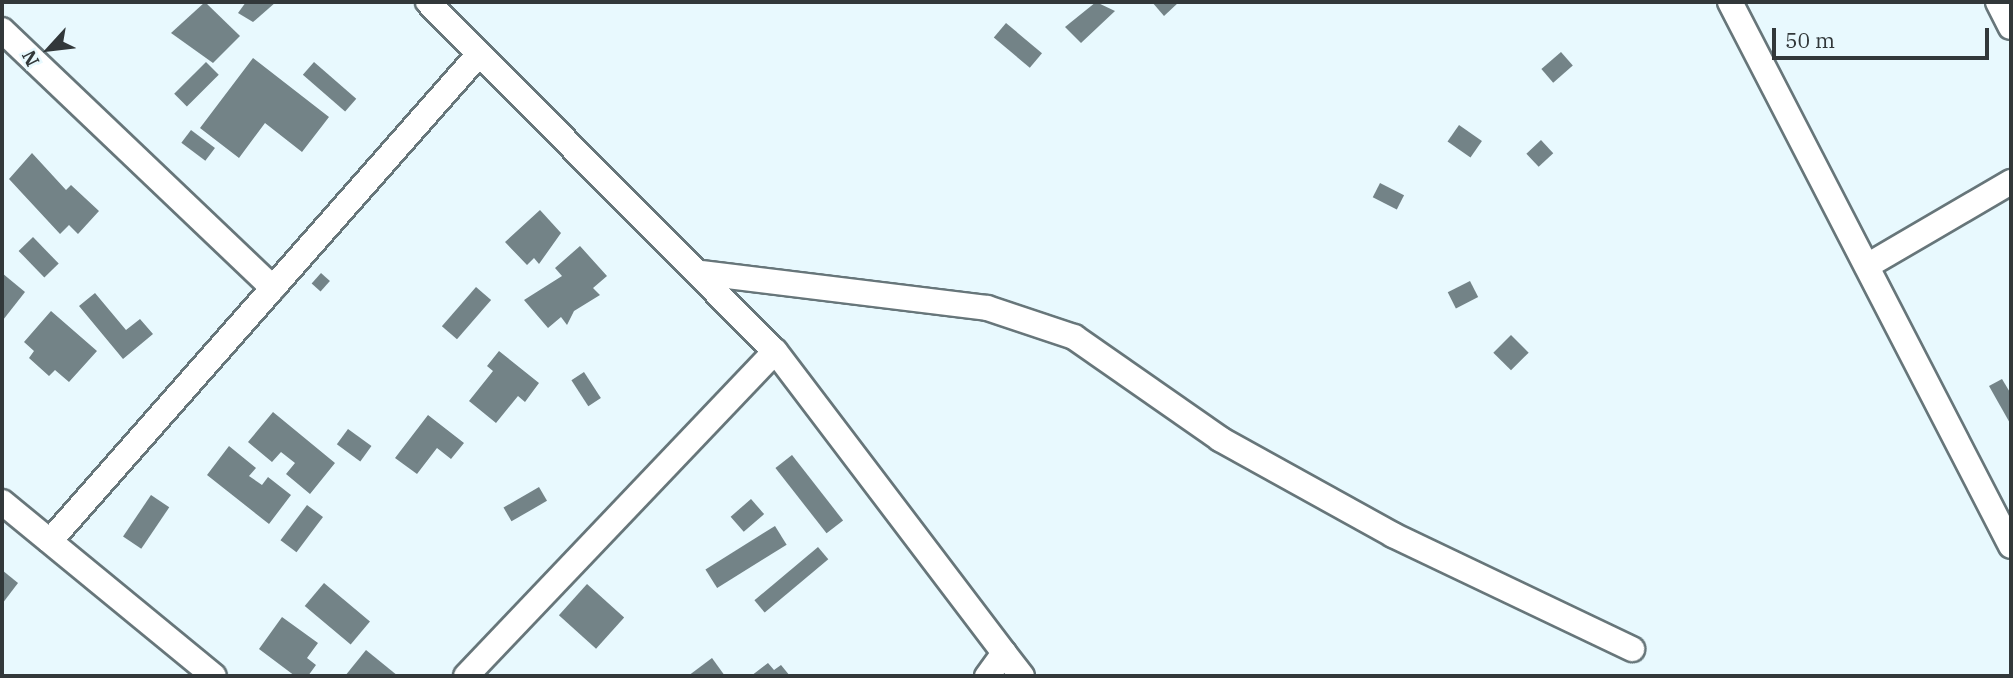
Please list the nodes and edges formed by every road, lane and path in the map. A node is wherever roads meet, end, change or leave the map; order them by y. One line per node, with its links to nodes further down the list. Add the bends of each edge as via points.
1 (428, 2): 6 (street)
2 (1730, 2): 8 (street)
3 (1998, 2): 4 (street)
4 (2011, 27)
5 (2, 30): 10 (street)
6 (479, 54): 9 (street); 10 (street)
7 (2011, 182): 8 (street)
8 (1867, 266): 14 (street)
9 (703, 273): 11 (street); 15 (street, via 987,308 1074,337 1220,439 1393,535)
10 (273, 288): 13 (street)
11 (775, 351): 16 (street); 18 (street)
12 (2, 502): 13 (street)
13 (50, 541): 17 (street)
14 (2011, 546)
15 (1632, 649)
16 (1004, 653): 19 (street); 20 (street)
17 (214, 676)
18 (466, 676)
19 (986, 676)
20 (1023, 676)

